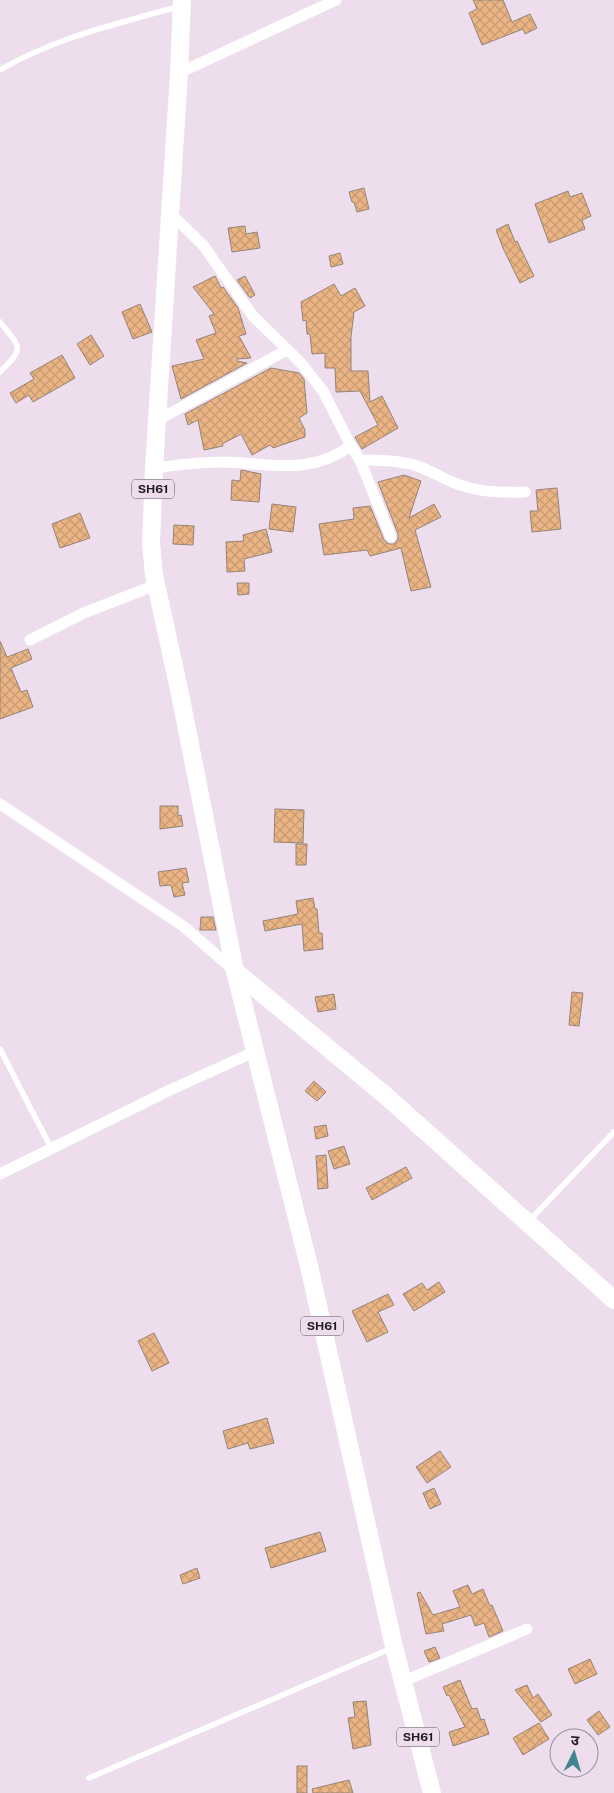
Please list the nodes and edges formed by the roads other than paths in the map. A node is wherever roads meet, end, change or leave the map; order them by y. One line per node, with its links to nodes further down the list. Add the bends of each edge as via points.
1 (336, 0): 4 (street)
2 (182, 3): 3 (lane, via 64,39 23,56); 4 (main road, SH61)
3 (0, 70)
4 (179, 73): 5 (main road, SH61)
5 (170, 213): 7 (street, via 202,245 252,316); 9 (main road, SH61)
6 (0, 322): 8 (lane, via 18,348 16,357)
7 (287, 350): 9 (street); 10 (street, via 323,391)
8 (0, 372)
9 (158, 420): 12 (main road, SH61)
10 (351, 446): 11 (street); 12 (street, via 328,459 300,466 221,462)
11 (360, 460): 13 (street, via 410,464 485,492); 14 (street)
12 (154, 468): 15 (main road, SH61, via 151,542)
13 (525, 492)
14 (391, 537)
15 (156, 585): 16 (street, via 86,612); 18 (main road, SH61)
16 (30, 640)
17 (0, 804): 18 (street, via 184,926)
18 (235, 971): 20 (main road, SH61); 24 (main road, via 386,1096)
19 (0, 1049): 22 (lane)
20 (256, 1052): 22 (street); 27 (main road, SH61, via 312,1280)
21 (614, 1132): 24 (lane)
22 (51, 1148): 23 (street)
23 (0, 1174)
24 (528, 1223): 25 (main road)
25 (614, 1300)
26 (527, 1630): 28 (street)
27 (394, 1647): 28 (main road, SH61); 29 (lane)
28 (404, 1681): 30 (main road, SH61)
29 (89, 1778)
30 (432, 1793)

